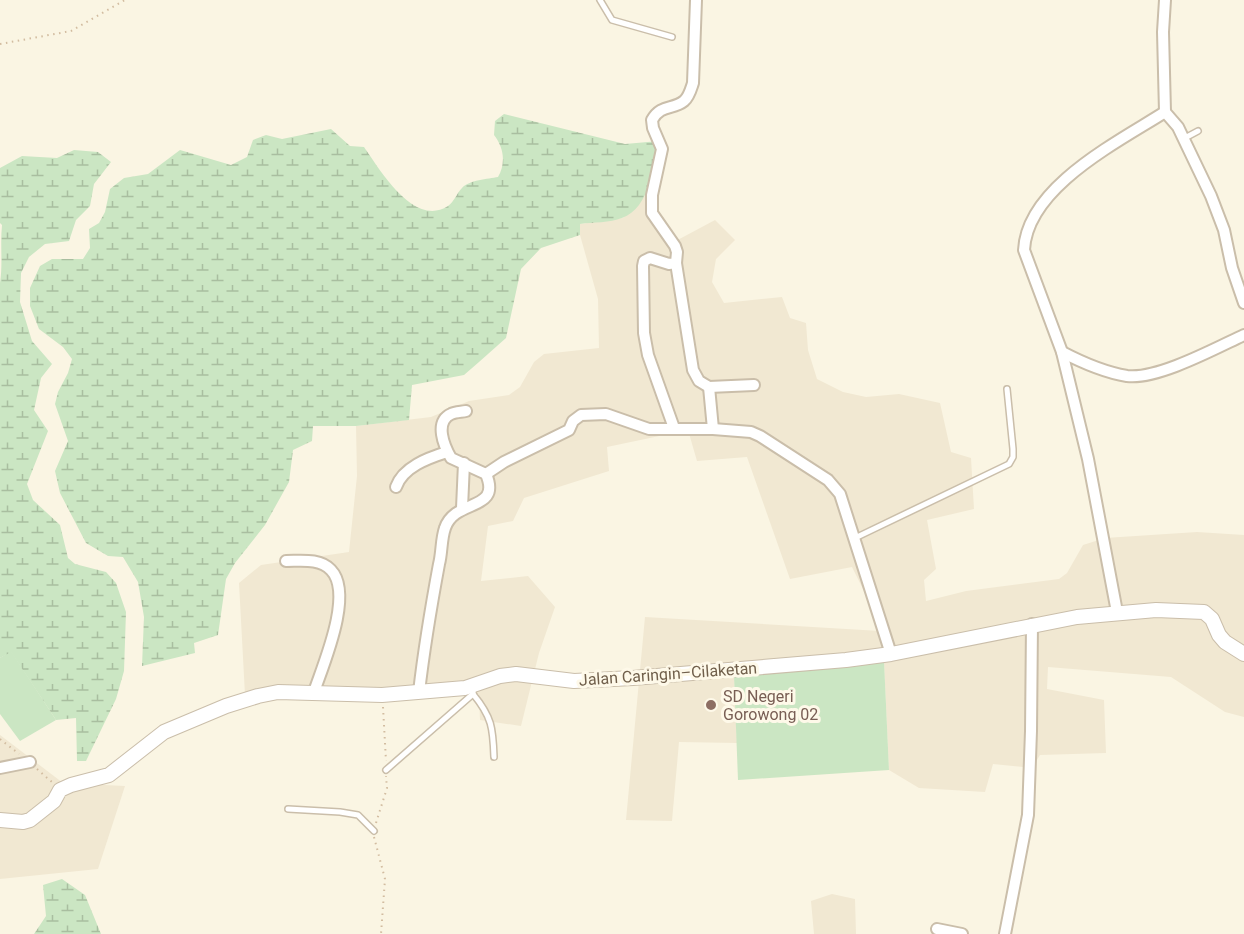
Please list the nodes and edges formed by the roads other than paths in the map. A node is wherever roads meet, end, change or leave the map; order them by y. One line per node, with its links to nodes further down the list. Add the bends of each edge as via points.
1 (600, 0): 4 (lane, via 612,20)
2 (696, 0): 8 (street, via 690,92 684,101 661,110 652,120 662,149 652,213 675,246)
3 (1165, 0): 5 (street)
4 (672, 37)
5 (1165, 112): 7 (street); 11 (street, via 1062,181 1028,228 1024,250)
6 (1198, 131): 7 (lane)
7 (1183, 139): 9 (street, via 1224,230)
8 (676, 263): 13 (street, via 693,370 699,381); 16 (street, via 650,258 643,266 648,355)
9 (1244, 303)
10 (1244, 335): 11 (street, via 1187,362 1129,376 1091,368)
11 (1062, 352): 25 (street, via 1088,459)
12 (754, 385): 13 (street)
13 (709, 387): 17 (street)
14 (1007, 389): 23 (lane, via 1013,449 1009,464)
15 (466, 411): 18 (street, via 444,420 441,427)
16 (674, 428): 17 (street); 20 (street, via 649,429 606,414 582,415 569,430)
17 (713, 429): 23 (street, via 751,432 828,480 840,494)
18 (447, 452): 19 (street); 21 (street, via 424,459 399,479)
19 (464, 463): 20 (street); 22 (street)
20 (486, 474): 22 (street, via 491,485 488,496)
21 (396, 487)
22 (462, 508): 31 (street, via 446,525 443,535)
23 (855, 538): 27 (street)
24 (286, 561): 30 (street, via 321,562 332,570 339,587 339,609)
25 (1117, 612): 26 (street, Jalan Caringin–Cilaketan); 28 (street, Jalan Caringin–Cilaketan, via 1204,612 1225,642)
26 (1032, 624): 27 (street, Jalan Caringin–Cilaketan); 41 (street, via 1028,815)
27 (891, 654): 29 (street, Jalan Caringin–Cilaketan, via 633,678 574,681 516,674 500,676)
28 (1244, 654)
29 (473, 690): 31 (street, Jalan Caringin–Cilaketan); 32 (lane, via 487,711); 35 (lane)
30 (314, 692): 31 (street, Jalan Caringin–Cilaketan); 37 (street, Jalan Caringin–Cilaketan, via 258,696 226,706 164,732 109,775 60,790 54,801 30,820)
31 (419, 692)
32 (494, 757)
33 (30, 762): 34 (street)
34 (0, 768)
35 (386, 770)
36 (288, 809): 38 (lane, via 358,815)
37 (0, 820)
38 (374, 831)
39 (938, 929): 40 (street)
40 (962, 934)
41 (1005, 934)

